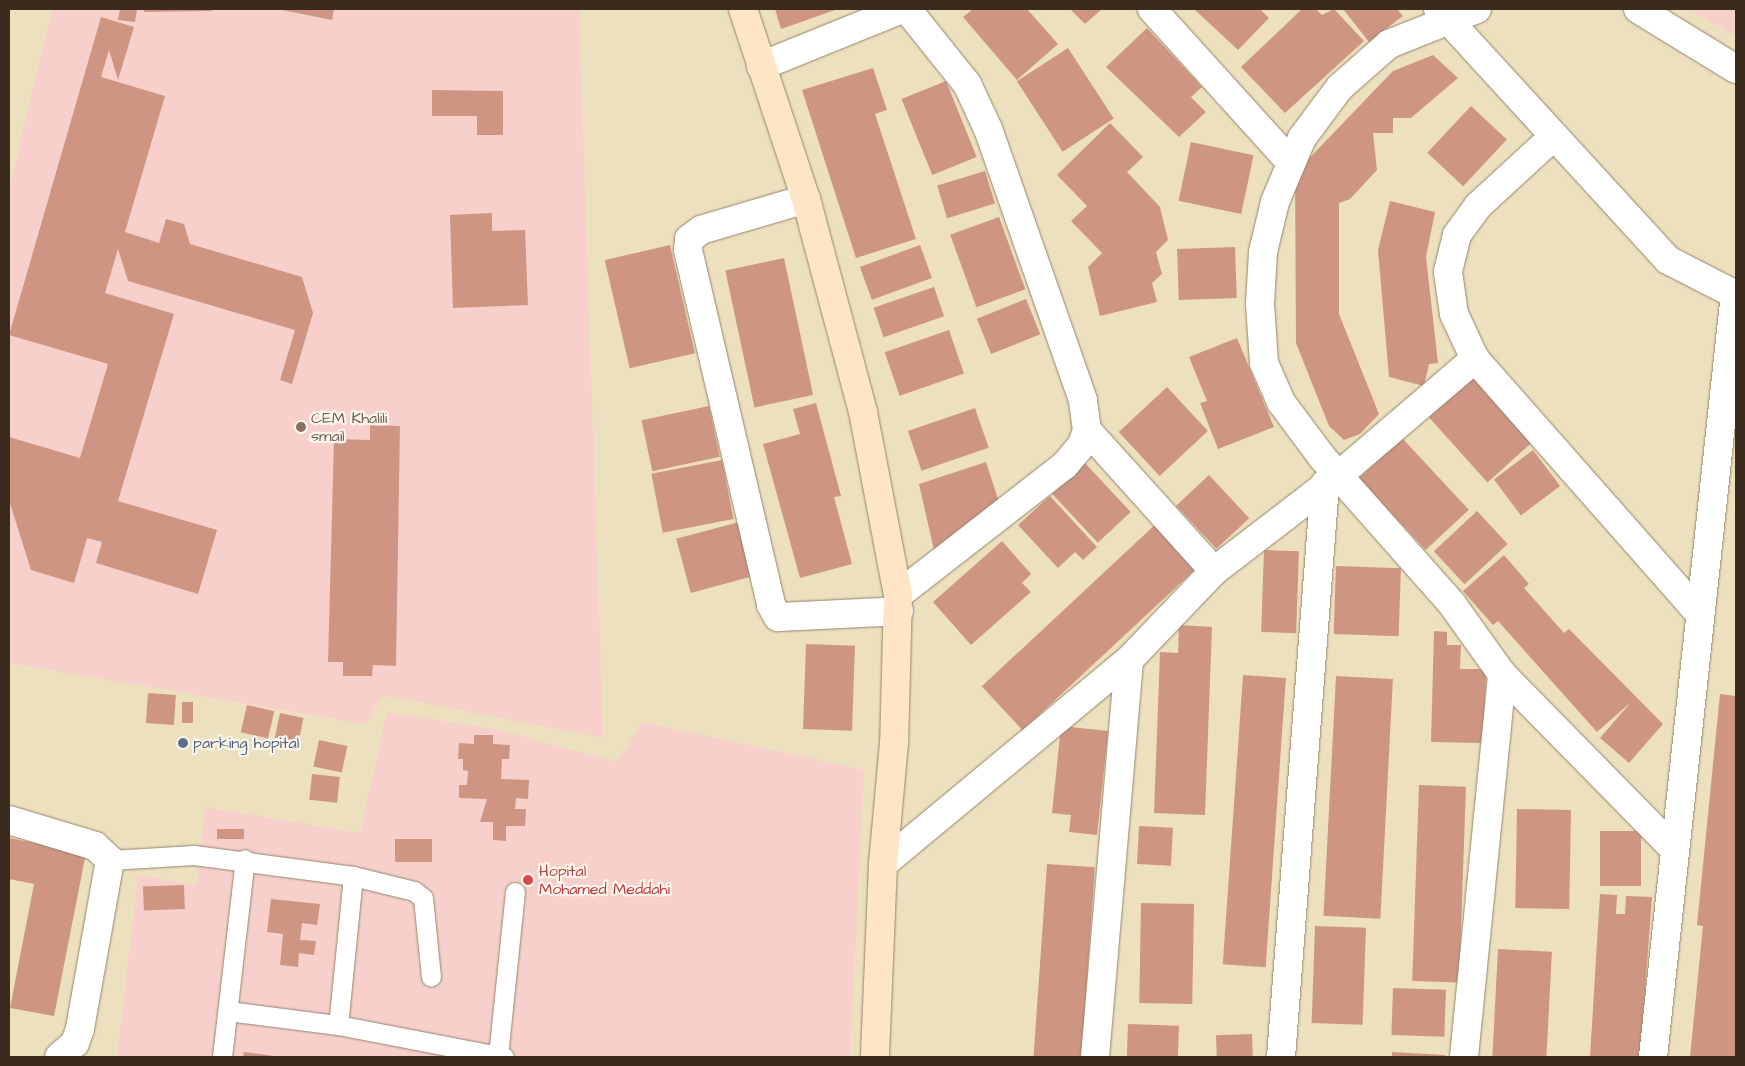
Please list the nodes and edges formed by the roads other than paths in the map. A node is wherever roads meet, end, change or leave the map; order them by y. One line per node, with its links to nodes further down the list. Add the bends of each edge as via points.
1 (743, 9): 8 (main road)
2 (902, 9): 8 (street)
3 (906, 9): 15 (street, via 967,84 988,129 1082,400)
4 (1152, 9): 11 (street)
5 (1477, 9): 7 (street)
6 (1638, 9): 9 (street)
7 (1442, 14): 10 (street); 11 (street, via 1390,44 1340,87 1302,138)
8 (761, 66): 12 (main road)
9 (1736, 69)
10 (1554, 136): 13 (street, via 1668,260); 14 (street, via 1478,206 1457,235 1448,272 1450,289 1454,314)
11 (1292, 163): 16 (street, via 1275,202 1263,252 1260,304 1264,363 1281,402)
12 (806, 199): 18 (main road, via 863,412); 18 (street, via 701,230 689,240 688,250 771,605 778,617)
13 (1735, 295): 19 (street)
14 (1475, 359): 16 (street); 19 (street)
15 (1087, 430): 17 (street); 18 (street, via 1082,445 1065,466)
16 (1332, 480): 17 (street); 21 (street, via 1452,604); 37 (street)
17 (1214, 571): 20 (street)
18 (898, 603): 26 (main road, via 894,743)
19 (1700, 614): 23 (street)
20 (1129, 660): 26 (street); 36 (street)
21 (1502, 674): 23 (street); 38 (street)
22 (9, 820): 25 (street, via 95,846)
23 (1674, 849): 39 (street)
24 (245, 859): 25 (lane, via 194,855); 27 (lane); 30 (lane)
25 (110, 860): 32 (street, via 80,1029 75,1043)
26 (883, 864): 35 (main road)
27 (353, 876): 29 (lane, via 414,891 423,898); 31 (lane)
28 (515, 892): 34 (lane)
29 (431, 977)
30 (228, 1011): 31 (lane); 33 (lane)
31 (338, 1025): 34 (lane)
32 (59, 1057)
33 (222, 1057)
34 (501, 1057)
35 (875, 1057)
36 (1095, 1057)
37 (1281, 1057)
38 (1464, 1057)
39 (1653, 1057)

